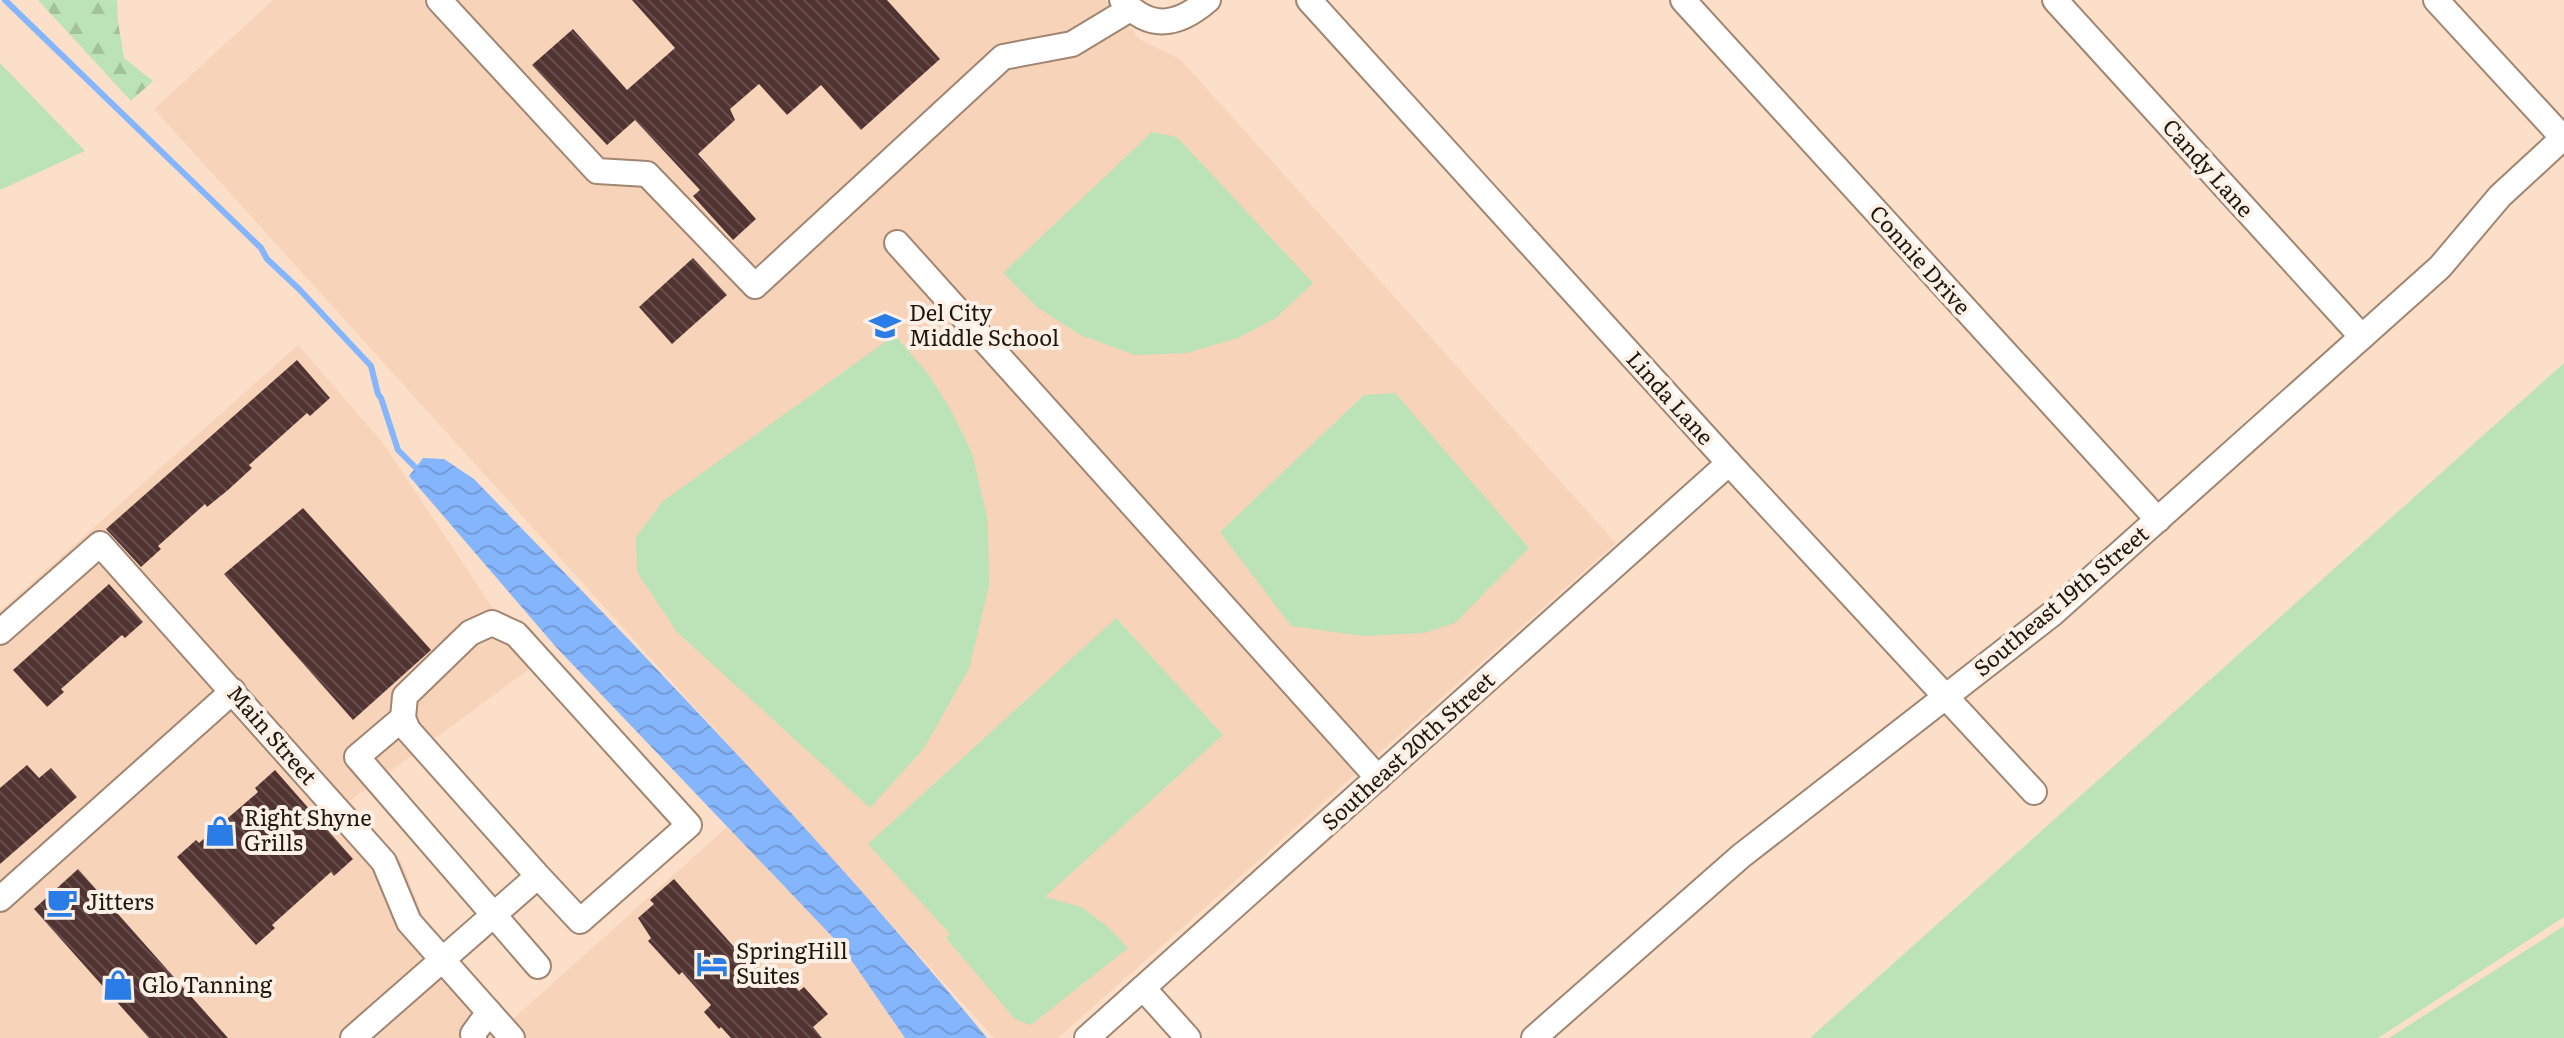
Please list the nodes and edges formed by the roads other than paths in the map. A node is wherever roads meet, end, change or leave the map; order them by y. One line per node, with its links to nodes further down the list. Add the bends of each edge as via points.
1 (439, 0): 7 (street, via 597,171 647,174 755,286 1003,57 1072,44)
2 (1208, 0): 7 (street, via 1182,17 1160,23)
3 (1309, 0): 11 (street, Linda Lane)
4 (1683, 0): 12 (street, Connie Drive)
5 (2055, 0): 10 (street, Candy Lane)
6 (2436, 0): 8 (street)
7 (1126, 4)
8 (2564, 138): 10 (street, Southeast 19th Street, via 2500,196 2440,267)
9 (897, 243): 17 (street)
10 (2362, 337): 12 (street, Southeast 19th Street)
11 (1729, 463): 15 (street, Linda Lane); 17 (street, Southeast 20th Street)
12 (2158, 520): 15 (street, Southeast 19th Street, via 2052,614)
13 (0, 632): 14 (street, Main Street, via 100,544)
14 (233, 691): 20 (street); 22 (street, Main Street, via 384,862 409,922)
15 (1945, 697): 18 (street, Linda Lane); 31 (street, Southeast 19th Street, via 1741,856)
16 (403, 718): 19 (street); 19 (street, via 405,696 470,633 492,623 516,634 689,825 580,921); 21 (street, via 357,757)
17 (1378, 778): 24 (street, Southeast 20th Street)
18 (2034, 792)
19 (538, 876): 21 (street)
20 (0, 899)
21 (494, 914): 22 (street); 23 (street)
22 (442, 959): 25 (street, Main Street); 26 (street)
23 (538, 966)
24 (1143, 988): 29 (street, Southeast 20th Street); 30 (street)
25 (489, 1012): 27 (street); 28 (street, Main Street)
26 (353, 1038)
27 (474, 1038)
28 (512, 1038)
29 (1087, 1038)
30 (1188, 1038)
31 (1534, 1038)

